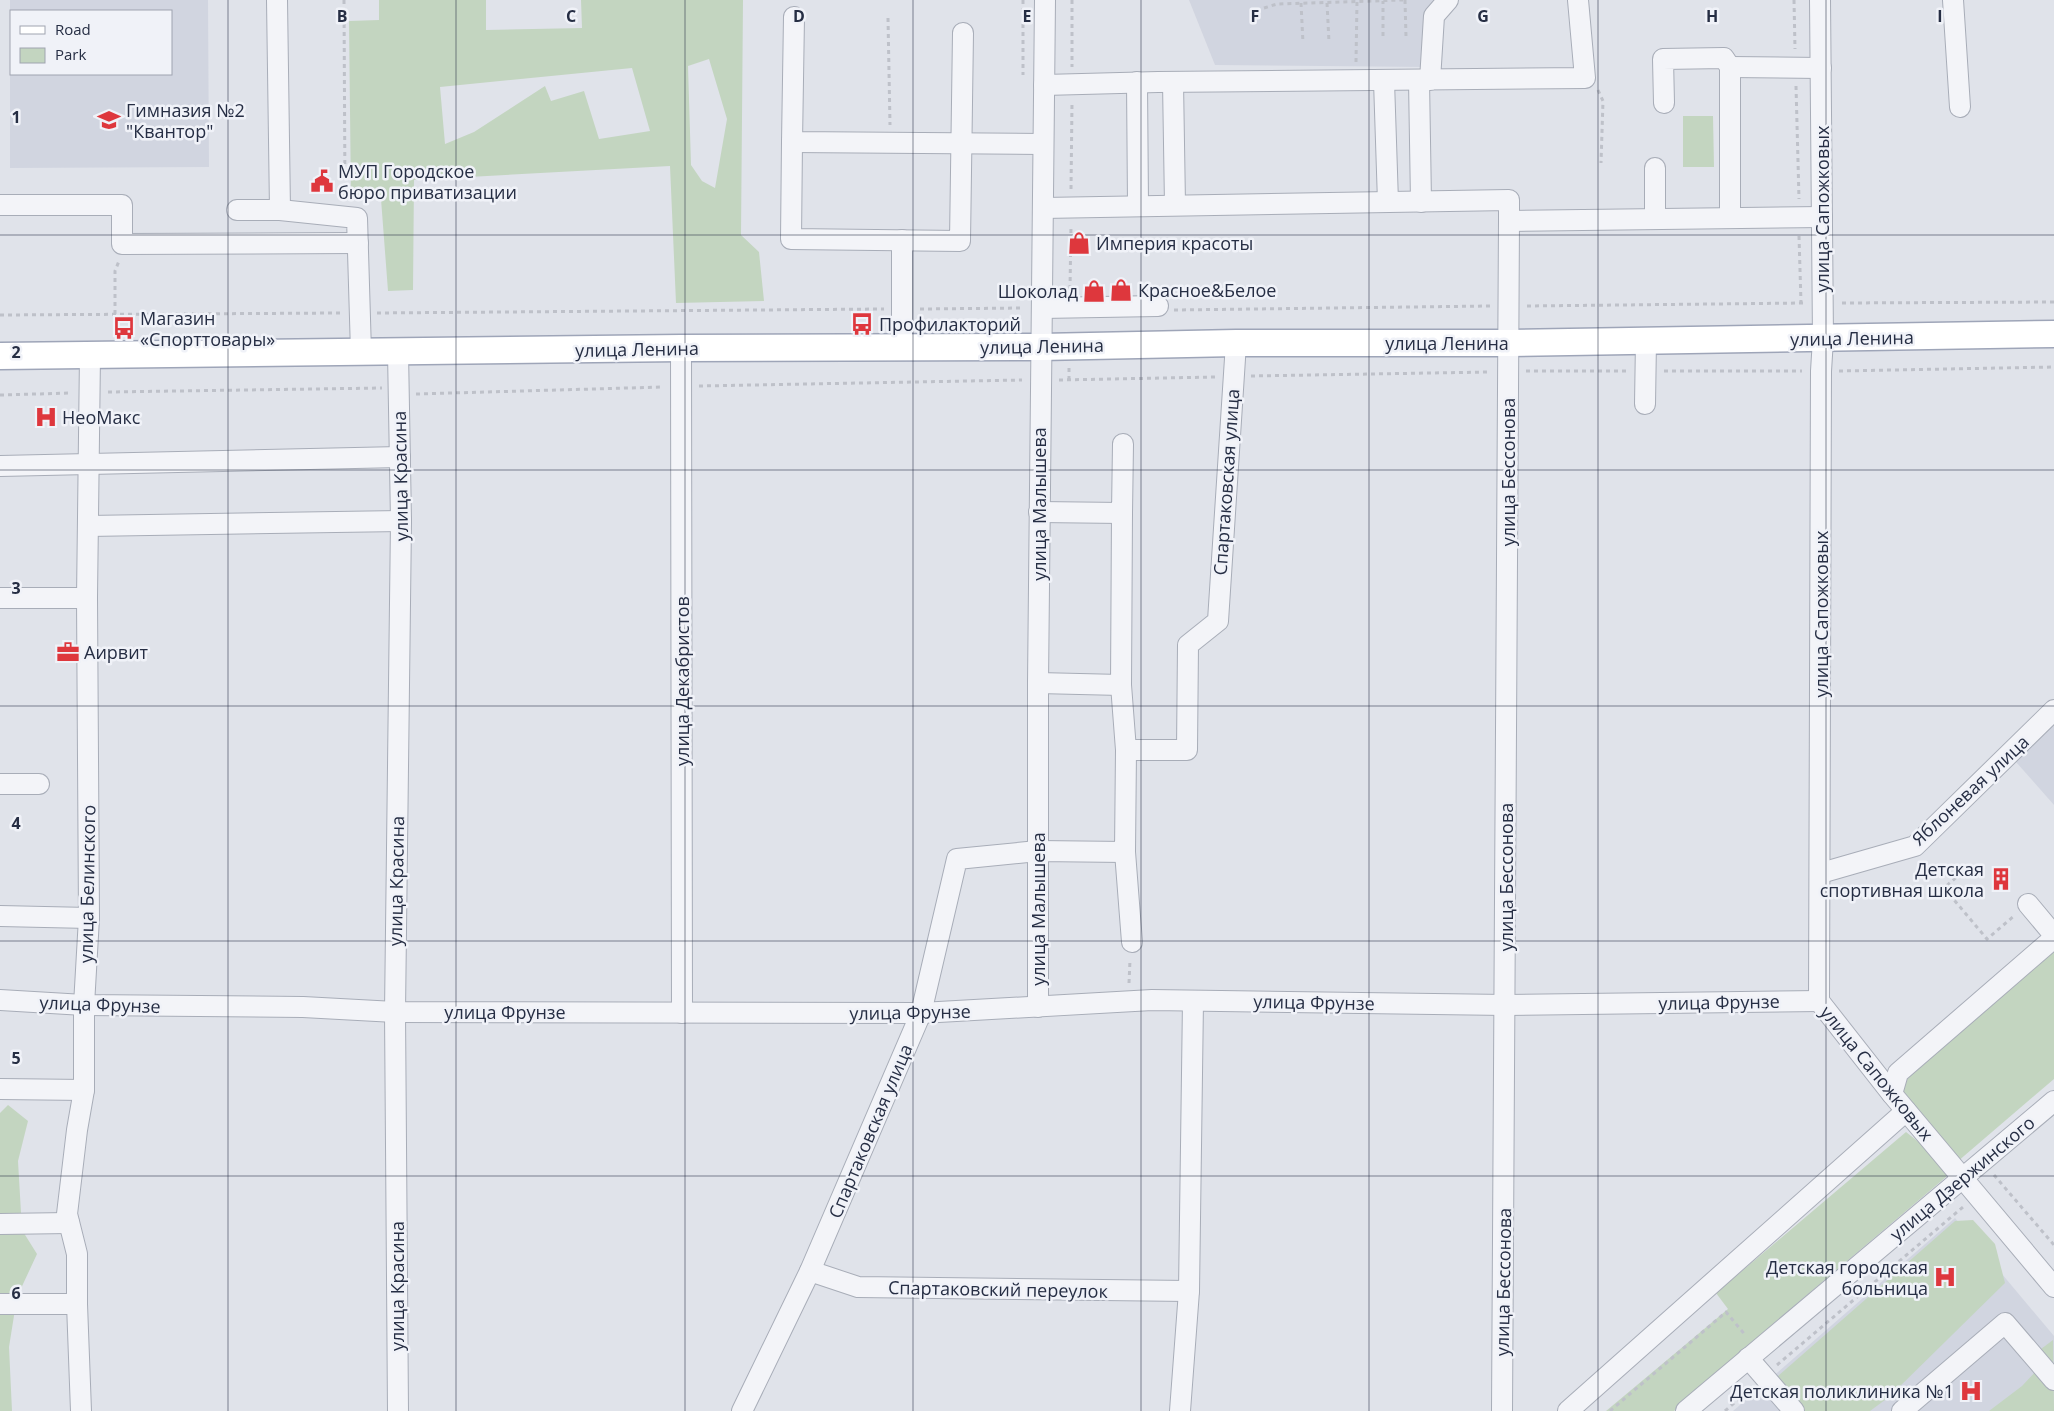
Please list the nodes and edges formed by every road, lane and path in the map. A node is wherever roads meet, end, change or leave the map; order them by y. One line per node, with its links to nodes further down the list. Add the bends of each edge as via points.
1 (277, 0): 49 (street)
2 (344, 0): 50 (path)
3 (1045, 0): 33 (street, улица Малышева)
4 (1383, 0): 5 (path); 11 (path); 20 (path)
5 (1404, 0): 21 (path)
6 (1448, 0): 16 (street)
7 (1578, 0): 27 (street)
8 (1794, 0): 25 (path)
9 (1820, 0): 26 (street, улица Сапожковых)
10 (1953, 0): 35 (street)
11 (1357, 1): 13 (path); 29 (path)
12 (1277, 2): 14 (path); 15 (path)
13 (1327, 2): 14 (path); 22 (path)
14 (1301, 3): 23 (path)
15 (1264, 8)
16 (1435, 8): 28 (street)
17 (794, 17): 36 (street)
18 (888, 18): 37 (path)
19 (963, 33): 38 (street)
20 (1383, 36)
21 (1406, 38)
22 (1329, 42)
23 (1303, 43)
24 (1730, 67): 25 (street); 34 (street, via 1724,58 1663,59); 52 (street)
25 (1796, 68): 26 (street); 53 (path)
26 (1820, 68): 51 (street, улица Сапожковых)
27 (1585, 78): 28 (street); 40 (path, via 1598,89 1603,101)
28 (1425, 80): 30 (street); 43 (street)
29 (1356, 81): 30 (street); 32 (street)
30 (1384, 81): 42 (street)
31 (1137, 82): 32 (street); 33 (street); 44 (street)
32 (1173, 82): 45 (street)
33 (1044, 85): 39 (street, улица Малышева)
34 (1664, 103)
35 (1960, 107)
36 (792, 142): 37 (street); 56 (street, via 791,239)
37 (890, 143): 38 (street)
38 (961, 144): 39 (street); 56 (street, via 960,241)
39 (1043, 144): 47 (street, улица Малышева)
40 (1601, 163)
41 (1655, 168): 54 (street)
42 (1388, 202): 43 (street); 45 (street)
43 (1421, 202): 55 (street, улица Бессонова, via 1509,200)
44 (1138, 205): 45 (street); 47 (street)
45 (1174, 205)
46 (0, 206): 58 (street, via 122,205)
47 (1043, 208): 63 (street, улица Малышева)
48 (237, 210): 49 (street)
49 (280, 210): 50 (street)
50 (346, 216): 57 (street, via 357,218)
51 (1822, 217): 53 (street); 61 (street, улица Сапожковых)
52 (1730, 218): 53 (street); 54 (street)
53 (1799, 218): 60 (path)
54 (1655, 219): 55 (street)
55 (1509, 221): 72 (street, улица Бессонова)
56 (902, 240): 64 (street)
57 (358, 243): 58 (street); 65 (street)
58 (122, 244): 66 (path, via 115,271)
59 (2054, 302): 61 (path)
60 (1801, 303)
61 (1822, 303): 69 (street, улица Сапожковых)
62 (1158, 306): 63 (street)
63 (1042, 308): 64 (path); 74 (street, улица Малышева)
64 (902, 309): 65 (path); 73 (street)
65 (361, 313): 66 (path); 76 (street)
66 (115, 314): 67 (path)
67 (0, 315)
68 (2054, 334): 69 (main road, улица Ленина)
69 (1822, 339): 70 (main road, улица Ленина); 83 (street, улица Сапожковых)
70 (1646, 341): 72 (main road, улица Ленина); 82 (street)
71 (1236, 343): 72 (main road, улица Ленина); 74 (main road, улица Ленина); 84 (street, Спартаковская улица)
72 (1508, 343): 81 (street, улица Бессонова)
73 (902, 347): 74 (main road, улица Ленина); 75 (main road, улица Ленина)
74 (1041, 347): 85 (street, улица Малышева)
75 (681, 348): 77 (main road, улица Ленина); 87 (street, улица Декабристов)
76 (361, 352): 77 (main road, улица Ленина); 78 (main road, улица Ленина)
77 (398, 352): 86 (street, улица Красина)
78 (90, 355): 79 (main road, улица Ленина); 88 (street, улица Белинского)
79 (0, 356)
80 (2054, 367): 83 (path)
81 (1508, 371): 82 (path); 84 (path); 120 (street, улица Бессонова)
82 (1645, 371): 83 (path); 90 (street)
83 (1821, 371): 109 (street, улица Сапожковых)
84 (1233, 377): 85 (path); 104 (street, Спартаковская улица, via 1218,621 1188,645 1187,750)
85 (1040, 380): 87 (path); 95 (street, улица Малышева)
86 (399, 387): 87 (path, via 414,394); 88 (path); 92 (street, улица Красина)
87 (682, 387): 124 (street, улица Декабристов)
88 (90, 392): 89 (path); 93 (street, улица Белинского)
89 (0, 395)
90 (1645, 404)
91 (1123, 444): 96 (street)
92 (400, 457): 93 (street); 97 (street, улица Красина)
93 (89, 464): 94 (street); 98 (street, улица Белинского)
94 (0, 466)
95 (1039, 512): 96 (street); 101 (street, улица Малышева)
96 (1122, 513): 102 (street)
97 (401, 521): 98 (street); 123 (street, улица Красина)
98 (88, 526): 100 (street, улица Белинского)
99 (0, 598): 100 (street)
100 (86, 598): 113 (street, улица Белинского)
101 (1038, 683): 102 (street); 107 (street, улица Малышева)
102 (1121, 685): 104 (street)
103 (2054, 710): 109 (street, Яблоневая улица, via 1915,846)
104 (1126, 750): 108 (street)
105 (0, 784): 106 (street)
106 (39, 784)
107 (1038, 851): 108 (street); 122 (street, улица Малышева); 125 (street, Спартаковская улица, via 957,859)
108 (1125, 852): 115 (street)
109 (1821, 873): 118 (street, улица Сапожковых)
110 (1973, 873): 111 (path, via 1968,867 1944,888 1987,939)
111 (2028, 904): 114 (street)
112 (0, 916): 113 (street)
113 (89, 918): 121 (street, улица Белинского)
114 (2054, 937): 128 (street, via 1898,1073)
115 (1132, 942): 119 (path)
116 (0, 1000): 121 (street, улица Фрунзе)
117 (1194, 1001): 119 (street, улица Фрунзе); 120 (street, улица Фрунзе); 140 (street)
118 (1819, 1001): 120 (street, улица Фрунзе); 128 (street, улица Сапожковых)
119 (1127, 1002): 122 (street, улица Фрунзе)
120 (1506, 1004): 152 (street, улица Бессонова)
121 (84, 1005): 123 (street, улица Фрунзе, via 303,1007); 127 (street, улица Белинского)
122 (1038, 1007): 125 (street, улица Фрунзе)
123 (395, 1012): 124 (street, улица Фрунзе); 149 (street, улица Красина)
124 (682, 1013): 125 (street, улица Фрунзе)
125 (921, 1013): 138 (street, Спартаковская улица)
126 (0, 1089): 127 (street)
127 (84, 1090): 135 (street, улица Белинского, via 68,1205)
128 (1892, 1094): 130 (street, улица Сапожковых)
129 (2054, 1101): 131 (street, улица Дзержинского)
130 (1906, 1111): 133 (street, улица Сапожковых); 153 (street)
131 (1982, 1160): 132 (path); 133 (street, улица Дзержинского)
132 (1996, 1176): 134 (path); 137 (path)
133 (1961, 1178): 134 (street, улица Сапожковых); 143 (street, улица Дзержинского)
134 (1976, 1196): 139 (street, улица Сапожковых); 145 (path)
135 (69, 1223): 136 (street); 142 (street, улица Белинского, via 77,1254)
136 (0, 1224)
137 (2054, 1245)
138 (810, 1271): 140 (street, Спартаковский переулок, via 858,1288); 150 (street, Спартаковская улица)
139 (2054, 1287)
140 (1189, 1291): 151 (street)
141 (0, 1304): 142 (street)
142 (77, 1304): 148 (street, улица Белинского)
143 (1749, 1349): 144 (street, улица Дзержинского); 145 (street); 154 (path, via 1726,1312)
144 (1731, 1372): 147 (path); 155 (street, улица Дзержинского)
145 (1764, 1377): 147 (path); 157 (street)
146 (2054, 1380): 158 (street, via 2005,1323)
147 (1748, 1391): 156 (path)
148 (81, 1411)
149 (398, 1411)
150 (742, 1411)
151 (1180, 1411)
152 (1502, 1411)
153 (1568, 1411)
154 (1610, 1411)
155 (1686, 1411)
156 (1725, 1411)
157 (1794, 1411)
158 (1902, 1411)

